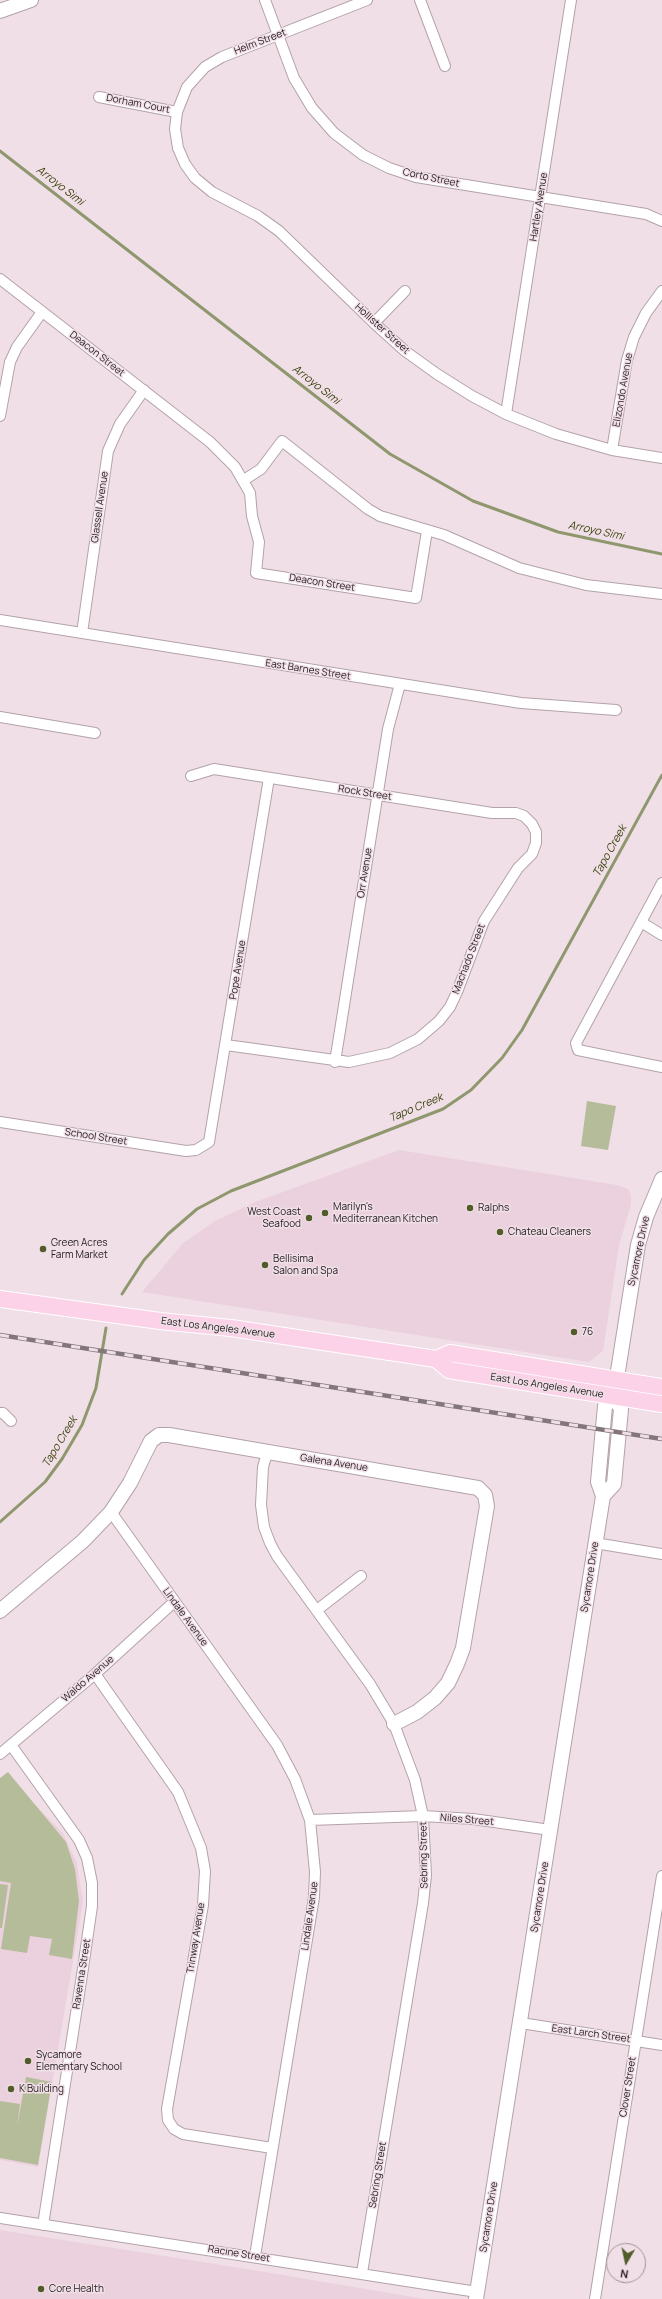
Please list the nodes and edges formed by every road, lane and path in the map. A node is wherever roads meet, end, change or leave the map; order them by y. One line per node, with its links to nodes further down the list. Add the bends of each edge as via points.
1 (31, 0): 6 (main road)
2 (265, 0): 7 (street, Corto Street)
3 (367, 0): 7 (street, Helm Street)
4 (420, 0): 8 (street)
5 (571, 0): 11 (street, Hartley Avenue)
6 (8, 6)
7 (278, 36): 10 (street, Helm Street, via 222,56 205,67 186,87); 11 (street, Corto Street, via 294,78 312,108 334,134 363,155 389,168 416,177)
8 (445, 66)
9 (99, 97): 10 (street, Dorham Court)
10 (177, 112): 17 (street, Hollister Street, via 175,129 178,148 195,178 212,192 258,216 279,231)
11 (540, 197): 12 (street, Corto Street, via 646,214); 19 (street, Hartley Avenue)
12 (662, 221)
13 (0, 279): 16 (street, Deacon Street)
14 (405, 291): 17 (street)
15 (662, 291): 21 (street, Elizondo Avenue, via 646,313 634,337 627,360)
16 (42, 312): 18 (street, Deacon Street); 20 (street, via 17,347 10,362)
17 (374, 323): 19 (street, Hollister Street, via 437,374)
18 (144, 390): 23 (street, Deacon Street, via 210,442); 27 (street, Glassell Avenue, via 120,424 108,451)
19 (506, 414): 21 (street, Hollister Street, via 556,434)
20 (0, 416)
21 (612, 450): 22 (street, Hollister Street)
22 (662, 458)
23 (244, 480): 24 (street, via 261,469 282,442 368,509 380,516); 24 (street, Deacon Street, via 250,493 252,516 259,542 256,573 416,598)
24 (427, 531): 25 (street, via 444,535 527,570 586,585)
25 (662, 594)
26 (0, 620): 27 (street, East Barnes Street)
27 (82, 633): 28 (street, East Barnes Street)
28 (400, 684): 29 (street, East Barnes Street, via 521,703); 34 (street, Orr Avenue, via 388,729)
29 (616, 710)
30 (0, 717): 31 (street)
31 (95, 732)
32 (191, 776): 33 (street, Rock Street, via 214,769)
33 (269, 778): 34 (street, Rock Street); 39 (street, Pope Avenue)
34 (377, 795): 35 (street, Rock Street, via 492,813 516,812 524,816); 40 (street, Orr Avenue)
35 (534, 828): 40 (street, Machado Street, via 536,843 532,854 518,868 484,921 457,992 439,1021 418,1039 390,1053 363,1060)
36 (662, 883): 37 (street)
37 (641, 922): 38 (street); 41 (street, via 576,1043 578,1050)
38 (662, 935)
39 (226, 1046): 40 (street, Machado Street); 43 (street, Pope Avenue, via 211,1138 204,1147)
40 (335, 1062)
41 (662, 1067)
42 (0, 1122): 43 (street, School Street)
43 (193, 1151)
44 (660, 1188): 47 (main road, Sycamore Drive, via 638,1245)
45 (0, 1299): 46 (main road, East Los Angeles Avenue, via 231,1328)
46 (436, 1359): 47 (main road, East Los Angeles Avenue, via 450,1353); 49 (main road, East Los Angeles Avenue, via 448,1370)
47 (616, 1380): 48 (main road, East Los Angeles Avenue); 49 (main road, Sycamore Drive)
48 (662, 1387)
49 (614, 1396): 50 (main road, East Los Angeles Avenue); 55 (main road, Sycamore Drive, via 605,1406 598,1482 603,1496)
50 (662, 1404)
51 (0, 1413): 52 (street, via 4,1413)
52 (11, 1421)
53 (267, 1453): 54 (main road, Galena Avenue, via 159,1435 151,1441 130,1483); 59 (street, Sebring Street, via 261,1505 264,1527 277,1556); 62 (main road, Galena Avenue, via 465,1484 478,1488 485,1495 487,1506 463,1648 457,1664 448,1683 436,1698 418,1712)
54 (111, 1512): 58 (street, Lindale Avenue); 60 (main road, Galena Avenue, via 83,1542)
55 (595, 1543): 56 (street); 67 (main road, Sycamore Drive)
56 (662, 1554)
57 (361, 1576): 59 (street)
58 (174, 1602): 61 (street, Waldo Avenue); 66 (street, Lindale Avenue, via 277,1744 295,1779)
59 (317, 1610): 62 (street, Sebring Street, via 370,1684)
60 (0, 1611)
61 (95, 1674): 63 (street, Waldo Avenue); 72 (street, Trinway Avenue, via 178,1792 202,1848 205,1871 203,1904 167,2109 168,2120 174,2129 183,2134)
62 (394, 1724): 65 (street, Sebring Street, via 415,1780)
63 (11, 1745): 64 (street, Waldo Avenue); 74 (street, Ravenna Street, via 79,1840 87,1858 92,1883 92,1906)
64 (0, 1754)
65 (423, 1816): 66 (street, Niles Street); 67 (street, Niles Street, via 473,1819); 76 (street, Sebring Street, via 426,1875 423,1903)
66 (310, 1820): 72 (street, Lindale Avenue, via 316,1872 314,1897)
67 (550, 1830): 69 (main road, Sycamore Drive)
68 (662, 1876): 70 (street, Clover Street)
69 (521, 2023): 70 (street, East Larch Street); 77 (main road, Sycamore Drive)
70 (636, 2040): 71 (street, East Larch Street); 78 (street, Clover Street)
71 (662, 2044)
72 (272, 2148): 75 (street, Lindale Avenue)
73 (0, 2218): 74 (street, Racine Street)
74 (43, 2225): 75 (street, Racine Street)
75 (255, 2256): 76 (street, Racine Street)
76 (362, 2273): 77 (street, Racine Street)
77 (477, 2295)
78 (596, 2299)

